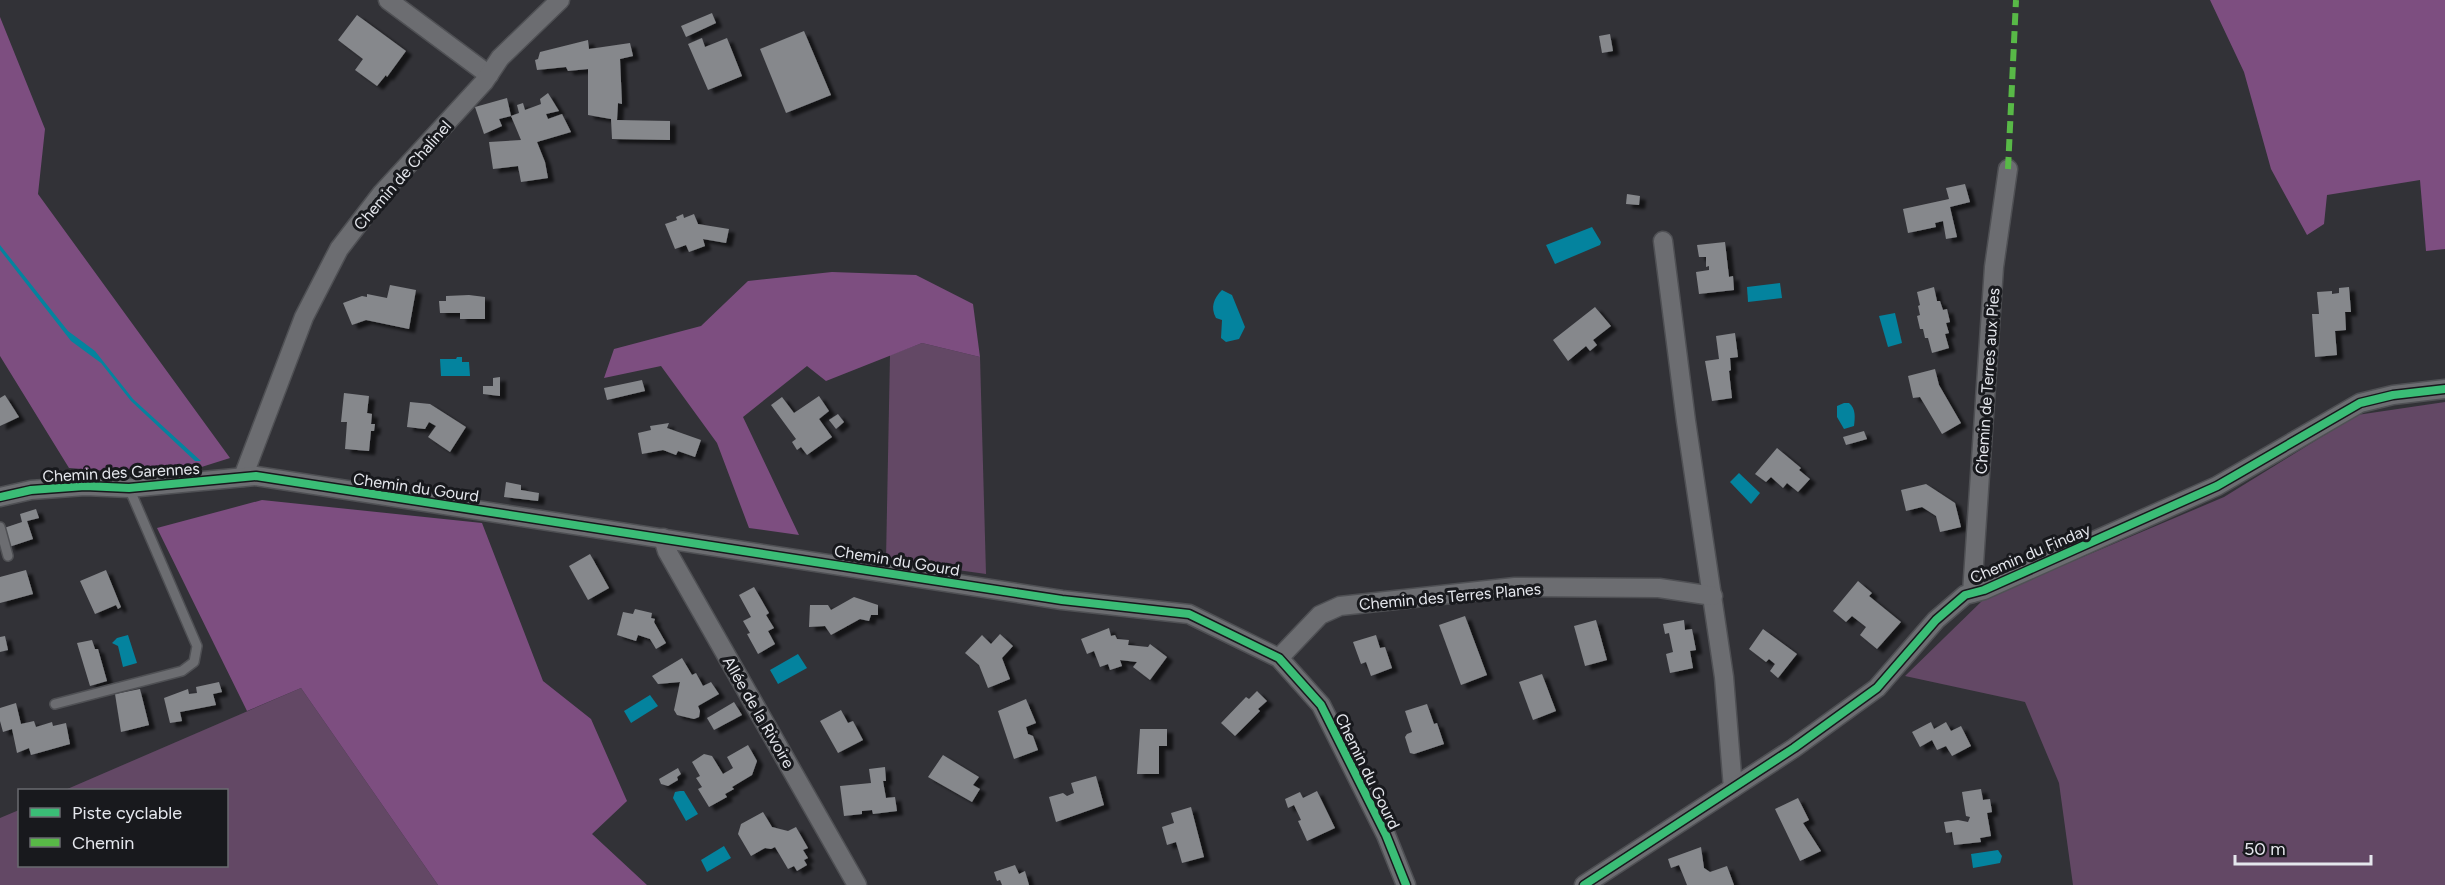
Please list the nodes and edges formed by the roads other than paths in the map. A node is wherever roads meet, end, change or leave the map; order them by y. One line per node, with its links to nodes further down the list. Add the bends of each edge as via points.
1 (388, 0): 3 (street)
2 (560, 0): 3 (street, Chemin de Chalinel, via 500,58)
3 (489, 75): 7 (street, Chemin de Chalinel, via 382,193 339,249 304,317)
4 (2008, 169): 13 (street, Chemin de Terres aux Pies, via 1994,267)
5 (1663, 241): 14 (street)
6 (2445, 389): 13 (street, Chemin du Finday, via 2360,403 2217,486)
7 (234, 478): 8 (street, Chemin des Garennes); 11 (street, Chemin du Gourd, via 256,476)
8 (129, 488): 9 (street, Chemin des Garennes, via 85,486); 16 (lane, via 197,646 194,662 182,671)
9 (0, 497)
10 (0, 527): 12 (lane)
11 (663, 538): 15 (street, Chemin du Gourd, via 1062,600 1189,614); 18 (street, Allée de la Rivoire)
12 (8, 556)
13 (1972, 593): 17 (street, Chemin du Finday, via 1936,620 1877,688)
14 (1713, 596): 15 (street, Chemin des Terres Planes, via 1659,588 1515,587 1340,606 1320,615); 17 (street)
15 (1279, 658): 19 (street, Chemin du Gourd, via 1321,705)
16 (55, 704)
17 (1733, 788): 20 (street, Chemin du Finday)
18 (857, 885)
19 (1407, 885)
20 (1584, 885)

